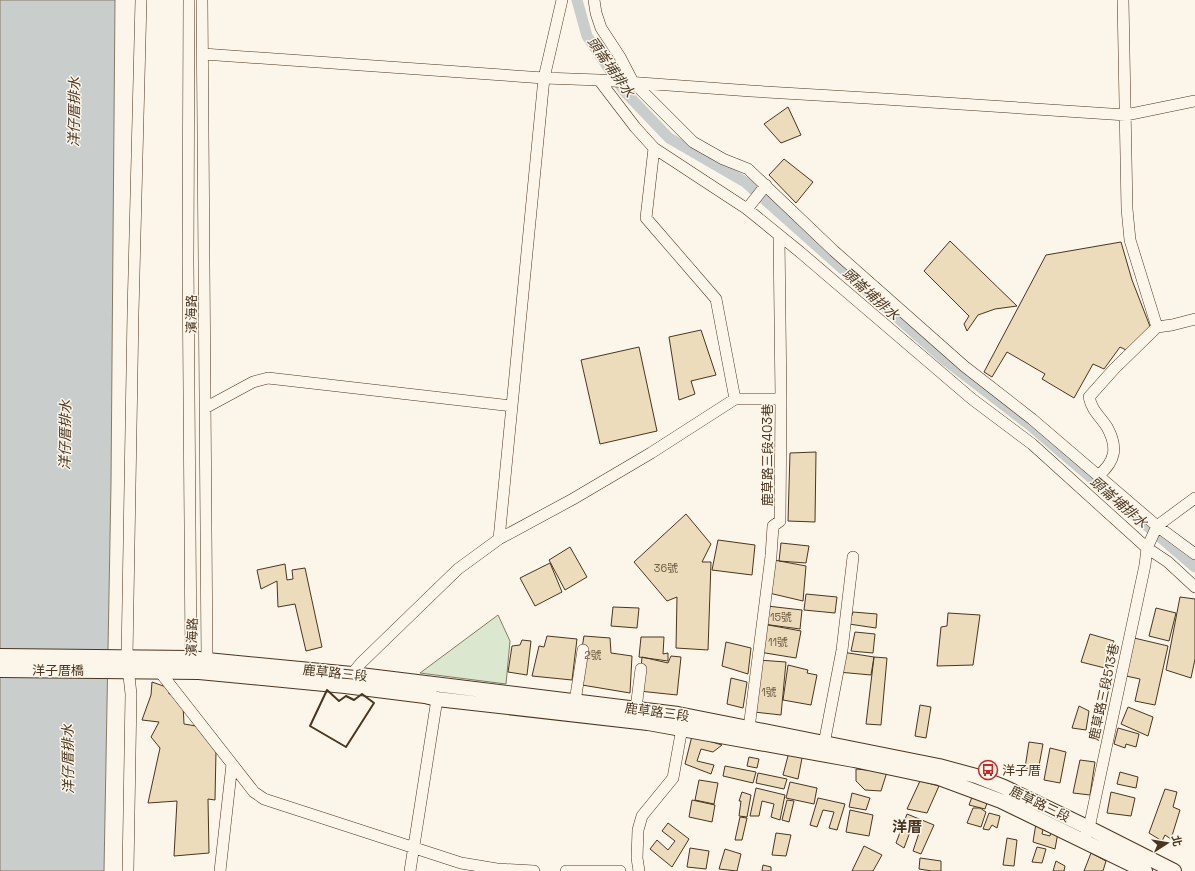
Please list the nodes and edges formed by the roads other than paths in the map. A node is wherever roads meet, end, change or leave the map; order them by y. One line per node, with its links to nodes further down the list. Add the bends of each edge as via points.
1 (141, 0): 35 (street)
2 (189, 0): 33 (street, 濱海路)
3 (202, 0): 7 (street, 濱海路)
4 (562, 0): 8 (street)
5 (594, 0): 10 (street, via 601,28)
6 (1123, 0): 12 (street)
7 (203, 54): 8 (street); 22 (street, 濱海路)
8 (544, 78): 9 (street); 21 (street)
9 (599, 80): 10 (street); 13 (street)
10 (633, 82): 12 (street); 14 (street, via 693,142 723,159 748,169)
11 (1195, 101): 12 (street)
12 (1126, 114): 18 (street, via 1127,209 1130,240)
13 (654, 148): 15 (street); 19 (street, via 646,218 716,299)
14 (766, 185): 15 (street); 23 (street, via 834,252 952,355)
15 (747, 209): 16 (street)
16 (779, 236): 20 (street, 鹿草路三段403巷); 27 (street, via 972,398 1032,444)
17 (1195, 319): 18 (street)
18 (1157, 327): 23 (street, via 1090,398 1091,406 1107,427 1113,442 1114,456 1107,469)
19 (735, 399): 20 (street); 26 (street, via 574,499)
20 (781, 399): 45 (street, 鹿草路三段403巷, via 780,521 773,526)
21 (512, 406): 22 (street, via 268,378 253,382); 26 (street)
22 (205, 408): 34 (street, 濱海路)
23 (1098, 476): 25 (street)
24 (1195, 498): 25 (street)
25 (1157, 526): 27 (street, 鹿草路三段513巷); 28 (street)
26 (499, 539): 40 (street, via 458,569)
27 (1147, 548): 30 (street, via 1168,562); 51 (street, 鹿草路三段513巷)
28 (1195, 554)
29 (853, 557): 46 (street, via 842,650)
30 (1195, 586)
31 (583, 650): 42 (street)
32 (0, 656): 35 (main road, 洋子厝橋)
33 (191, 658): 34 (main road, 鹿草路三段); 35 (main road, 鹿草路三段); 39 (street, 濱海路)
34 (207, 660): 39 (street, 濱海路); 40 (main road, 鹿草路三段)
35 (121, 664): 37 (main road, 洋子厝橋); 38 (main road, 鹿草路三段); 54 (street, via 131,694)
36 (641, 669): 43 (street)
37 (0, 670)
38 (160, 672): 39 (main road, 鹿草路三段); 47 (street)
39 (199, 672): 41 (main road, 鹿草路三段, via 345,686)
40 (352, 674): 42 (main road, 鹿草路三段)
41 (437, 699): 42 (main road, 鹿草路三段); 53 (street)
42 (574, 708): 43 (main road, 鹿草路三段)
43 (635, 715): 44 (main road, 鹿草路三段); 45 (main road, 鹿草路三段, via 678,714)
44 (682, 728): 45 (main road, 鹿草路三段); 60 (street, via 673,778 642,816 638,830)
45 (748, 734): 46 (main road, 鹿草路三段); 48 (main road, 鹿草路三段, via 939,778)
46 (824, 744): 48 (main road, 鹿草路三段, via 939,766)
47 (232, 764): 53 (street, via 254,792 264,799); 55 (street)
48 (975, 783): 49 (main road, 鹿草路三段); 50 (main road, 鹿草路三段)
49 (1004, 787): 50 (main road); 51 (main road, 鹿草路三段)
50 (1001, 801): 52 (main road, 鹿草路三段)
51 (1089, 828): 52 (street, 鹿草路三段513巷); 62 (main road, 鹿草路三段)
52 (1082, 841): 61 (main road, 鹿草路三段)
53 (414, 848): 56 (street); 57 (street, via 461,863 497,869)
54 (128, 871)
55 (220, 871)
56 (410, 871)
57 (534, 871)
58 (566, 871): 59 (street)
59 (620, 871)
60 (639, 871)
61 (1144, 871)
62 (1174, 871)

